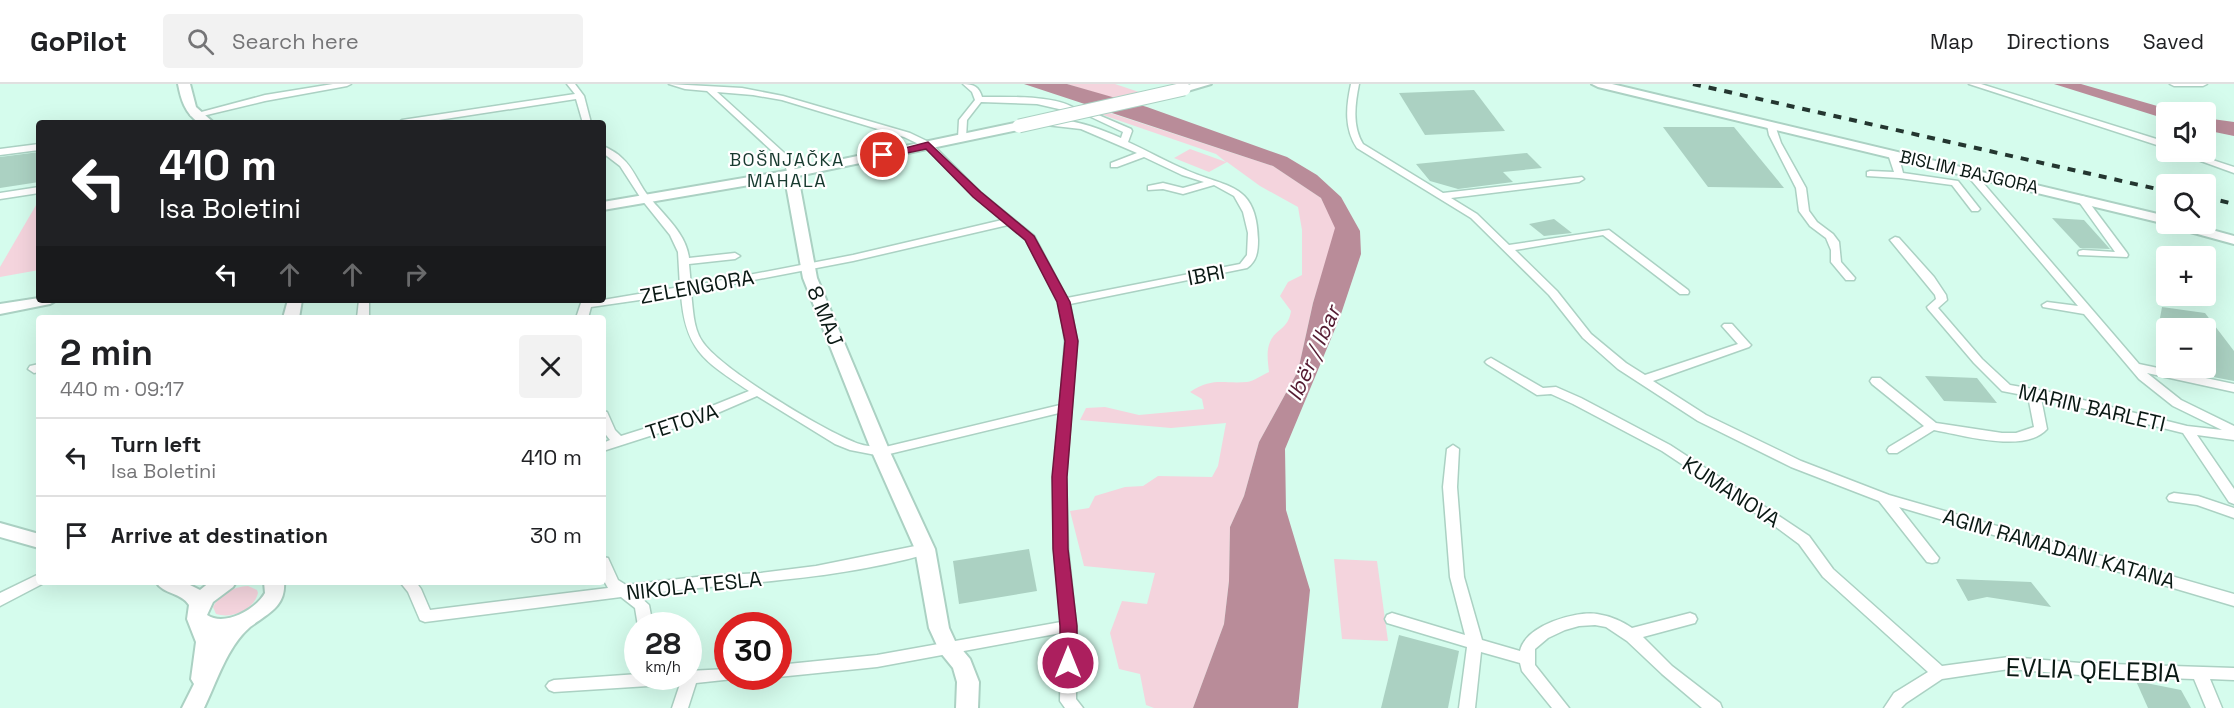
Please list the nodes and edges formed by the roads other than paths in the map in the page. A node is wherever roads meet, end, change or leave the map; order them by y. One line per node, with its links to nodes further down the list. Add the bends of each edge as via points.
1 (184, 84): 16 (main road)
2 (348, 84): 16 (street)
3 (571, 84): 13 (street)
4 (673, 84): 12 (street)
5 (967, 84): 14 (street)
6 (1205, 84): 22 (main road, bridge)
7 (1355, 84): 46 (street, AGIM RAMADANI KATANA, via 1352,126 1360,146)
8 (1598, 84): 21 (main road, BISLIM BAJGORA)
9 (1972, 84): 24 (street)
10 (2174, 84): 11 (street)
11 (2203, 84)
12 (711, 91): 26 (street, via 741,91 794,101); 38 (street, via 789,162)
13 (580, 96): 19 (street); 20 (street)
14 (979, 100): 15 (street, via 1053,103); 23 (street, via 963,120)
15 (1072, 109)
16 (194, 115): 18 (main road)
17 (1093, 116): 25 (street, via 1128,131)
18 (203, 120)
19 (422, 120)
20 (586, 120)
21 (1771, 125): 31 (main road, BISLIM BAJGORA); 63 (street, via 1776,145 1800,186 1804,211 1833,241 1837,247 1836,262)
22 (1019, 126): 23 (main road); 25 (street, IBRI, via 1072,123)
23 (962, 138): 26 (main road)
24 (2156, 142)
25 (1123, 144): 30 (street, IBRI)
26 (928, 145): 38 (main road); 52 (street, via 977,194)
27 (36, 147): 29 (street)
28 (606, 151): 47 (street, via 621,159)
29 (0, 152)
30 (1143, 154): 34 (street); 42 (street, IBRI)
31 (1893, 154): 37 (main road, BISLIM BAJGORA); 40 (street)
32 (2216, 159): 35 (street)
33 (2210, 162): 36 (street)
34 (1114, 165)
35 (2234, 165)
36 (2234, 170)
37 (1969, 172): 48 (main road, BISLIM BAJGORA); 71 (street)
38 (791, 174): 47 (main road); 62 (main road, 8 MAJ)
39 (1870, 174): 40 (street)
40 (1899, 175): 50 (street, via 1955,183)
41 (1579, 179): 46 (street)
42 (1213, 183): 43 (street, via 1183,191 1163,186); 67 (street, IBRI, via 1234,190 1248,213 1253,227 1249,263)
43 (1151, 188)
44 (36, 190): 45 (street)
45 (0, 196)
46 (1440, 196): 58 (street, AGIM RAMADANI KATANA, via 1474,216)
47 (645, 199): 49 (main road); 61 (street, via 669,223)
48 (2082, 199): 51 (main road, BISLIM BAJGORA); 59 (street, via 2123,255)
49 (606, 206)
50 (1975, 209)
51 (2156, 218)
52 (1011, 221): 62 (street, ZELENGORA); 67 (street, via 1030,238)
53 (2216, 230): 55 (main road)
54 (2212, 234): 57 (main road)
55 (2234, 234)
56 (1895, 240): 79 (street, MARIN BARLETI, via 1936,285 1942,300 1932,307 1978,361 2006,388)
57 (2234, 240)
58 (1509, 249): 65 (street, via 1605,232); 75 (street, AGIM RAMADANI KATANA, via 1553,293 1587,336)
59 (2083, 253)
60 (735, 256): 61 (street)
61 (684, 262): 64 (street)
62 (808, 268): 64 (street, ZELENGORA); 90 (main road, 8 MAJ)
63 (1850, 278)
64 (687, 290): 66 (street, ZELENGORA); 78 (street, via 696,342 722,367)
65 (1684, 292)
66 (606, 300)
67 (1064, 302): 80 (street, via 1071,341)
68 (36, 303): 70 (main road)
69 (2047, 306): 71 (street)
70 (0, 309)
71 (2087, 311): 74 (street)
72 (1728, 326): 75 (street, via 1745,345)
73 (1491, 362): 119 (street, KUMANOVA, via 1541,392 1552,390 1577,400 1666,448 1777,521 1803,540 1828,573)
74 (2134, 367): 77 (street); 84 (street, via 2177,403)
75 (1643, 380): 91 (street, AGIM RAMADANI KATANA, via 1702,418 1796,464)
76 (1876, 381): 82 (street)
77 (2234, 388)
78 (758, 391): 86 (street, TETOVA, via 695,419); 90 (street, via 845,442)
79 (2034, 394): 82 (street, via 2041,429 2026,436); 83 (street, MARIN BARLETI)
80 (1066, 407): 90 (street); 113 (street, via 1060,477 1060,549)
81 (606, 424): 86 (street)
82 (1932, 426): 89 (street)
83 (2187, 430): 85 (street, MARIN BARLETI); 93 (street)
84 (2234, 431)
85 (2234, 436)
86 (618, 441): 87 (street, TETOVA)
87 (606, 446)
88 (1453, 449): 115 (street, via 1450,488 1457,577)
89 (1893, 450)
90 (881, 452): 97 (main road, 8 MAJ)
91 (1884, 498): 98 (street, AGIM RAMADANI KATANA); 107 (street, AGIM RAMADANI KATANA)
92 (2174, 498): 94 (street)
93 (2234, 500)
94 (2234, 513)
95 (0, 530): 96 (main road)
96 (36, 540)
97 (925, 549): 105 (street, NIKOLA TESLA, via 858,567 705,581); 116 (main road, 8 MAJ, via 939,628)
98 (1932, 558)
99 (606, 569): 105 (street, via 612,583)
100 (36, 581): 106 (street)
101 (172, 585): 109 (main road, via 193,595)
102 (215, 585): 109 (main road)
103 (274, 585): 112 (main road, via 270,602)
104 (410, 585): 105 (street, NIKOLA TESLA, via 425,616)
105 (625, 593): 108 (street, via 642,605)
106 (0, 600)
107 (2234, 600)
108 (643, 612)
109 (200, 614): 112 (main road, via 219,627); 125 (main road, via 206,642)
110 (1392, 619): 115 (street)
111 (1690, 620): 114 (street)
112 (243, 622): 125 (main road, via 226,640)
113 (1069, 626): 116 (street); 128 (street, via 1068,701)
114 (1632, 634): 117 (street, via 1606,621 1567,623 1540,633 1532,641); 131 (street)
115 (1475, 643): 117 (street); 129 (street)
116 (947, 646): 118 (street, via 877,661); 127 (main road, 8 MAJ, via 963,665 968,682)
117 (1526, 659): 130 (street, via 1527,668)
118 (792, 670)
119 (1939, 673): 120 (street, EVLIA QELEBIA, via 2009,663); 132 (street, EVLIA QELEBIA, via 1900,698)
120 (2199, 674): 121 (street, EVLIA QELEBIA); 133 (street)
121 (2234, 674)
122 (624, 680): 123 (street)
123 (554, 686)
124 (686, 690): 126 (street)
125 (197, 700)
126 (680, 708)
127 (967, 708)
128 (1076, 708)
129 (1467, 708)
130 (1561, 708)
131 (1714, 708)
132 (1892, 708)
133 (2214, 708)

